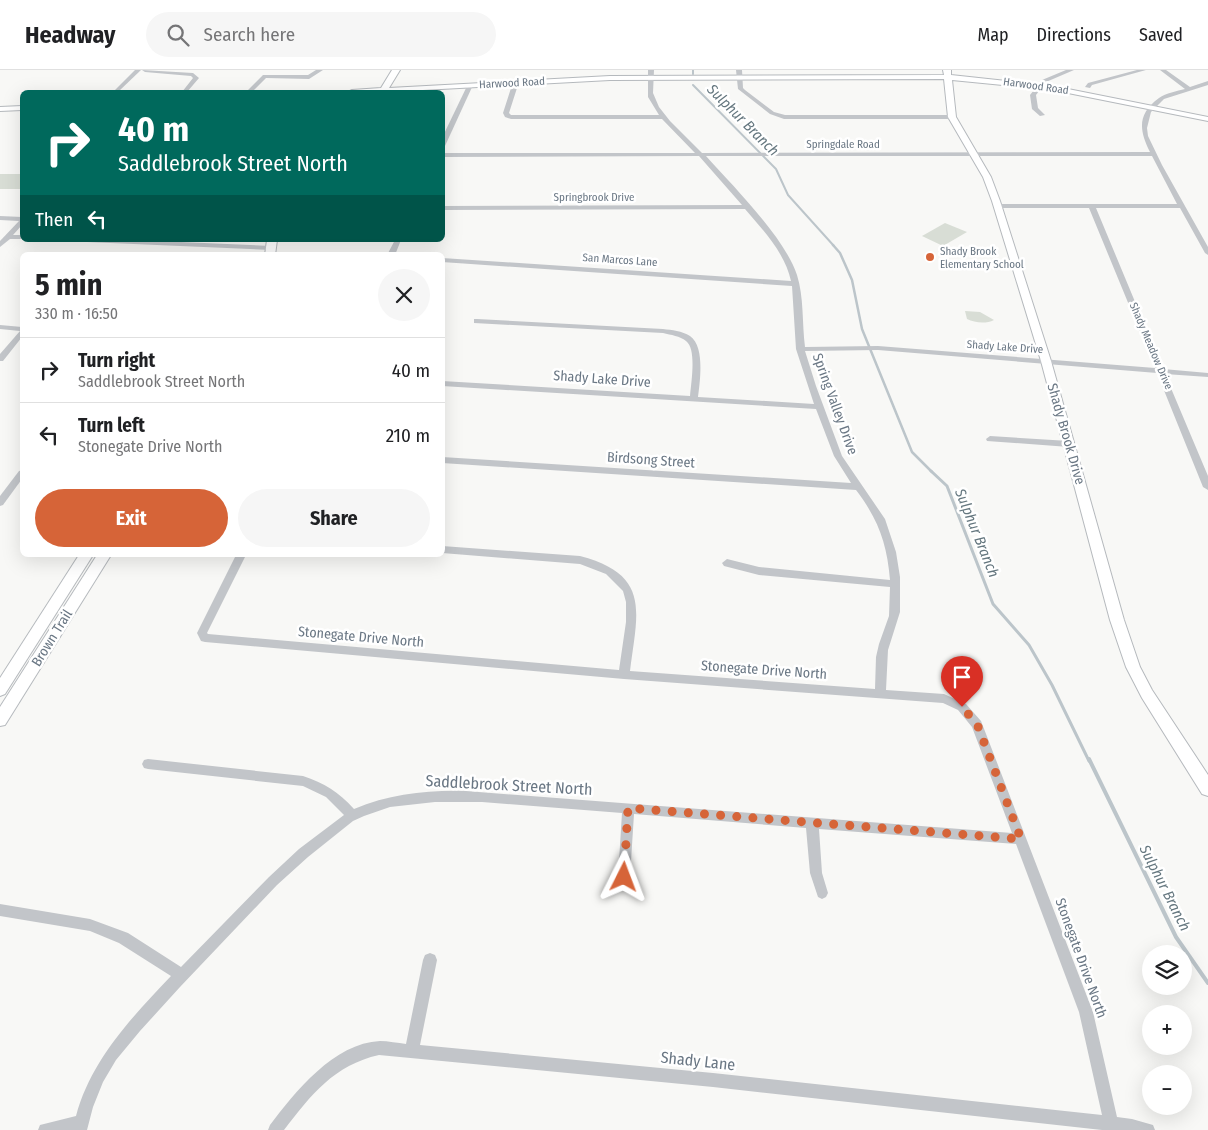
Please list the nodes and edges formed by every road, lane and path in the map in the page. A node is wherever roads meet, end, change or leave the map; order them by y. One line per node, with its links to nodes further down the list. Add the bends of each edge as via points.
1 (138, 70): 17 (street)
2 (145, 70): 18 (street, via 193,75 196,78)
3 (320, 70): 19 (street, via 309,77 265,76)
4 (396, 70): 20 (main road)
5 (1071, 70): 15 (street, via 1053,76)
6 (1143, 70): 12 (street)
7 (1163, 70): 16 (street)
8 (739, 76): 9 (main road, Harwood Road); 10 (main road, Harwood Road); 30 (street, via 743,91 779,116)
9 (650, 77): 13 (main road, Harwood Road); 14 (main road, Harwood Road); 29 (street, Spring Valley Drive, via 652,101)
10 (947, 77): 15 (main road, Harwood Road); 30 (main road, Shady Brook Drive)
11 (1208, 83): 16 (street)
12 (1088, 87)
13 (469, 88): 14 (main road, Harwood Road); 21 (main road, Harwood Road); 22 (main road, Harwood Road); 33 (street)
14 (514, 88): 29 (street, via 506,113 511,117)
15 (1038, 88): 27 (main road, Harwood Road); 28 (street, via 1033,95 1035,109)
16 (1189, 89): 27 (street, via 1162,98)
17 (117, 90)
18 (186, 90)
19 (251, 90)
20 (384, 90)
21 (426, 90)
22 (445, 92)
23 (20, 102): 24 (main road)
24 (0, 103)
25 (20, 108): 26 (main road)
26 (0, 109)
27 (1151, 110): 31 (main road, Harwood Road); 32 (main road, Harwood Road); 36 (street, via 1144,121 1144,136)
28 (1042, 115)
29 (665, 117): 34 (street, Spring Valley Drive)
30 (952, 117): 35 (main road, Shady Brook Drive)
31 (1208, 119)
32 (1208, 125)
33 (445, 140)
34 (700, 154): 35 (street, Springdale Road); 37 (street, Springdale Road); 40 (street, Spring Valley Drive)
35 (973, 154): 36 (street, Springdale Road); 38 (main road, Shady Brook Drive, via 989,180)
36 (1154, 154): 39 (street)
37 (445, 155)
38 (998, 206): 41 (street); 60 (main road, Shady Brook Drive)
39 (1183, 206): 41 (street); 51 (street)
40 (745, 207): 42 (street, Springbrook Drive); 53 (street, Spring Valley Drive, via 786,257)
41 (1092, 207): 61 (street, Shady Meadow Drive)
42 (445, 208)
43 (0, 218): 44 (street)
44 (20, 221)
45 (20, 223): 46 (street)
46 (8, 237): 47 (street); 49 (street)
47 (20, 237)
48 (133, 242): 50 (street)
49 (0, 245)
50 (271, 248)
51 (1208, 253)
52 (445, 260): 53 (street, San Marcos Lane)
53 (796, 284): 58 (street, Spring Valley Drive)
54 (477, 321): 64 (street, via 680,334 694,347)
55 (0, 327): 56 (street)
56 (20, 329)
57 (20, 335): 59 (street)
58 (800, 349): 60 (street, Shady Lake Drive, via 878,348); 65 (street, Spring Valley Drive)
59 (0, 359)
60 (1046, 361): 61 (street, Shady Lake Drive); 67 (main road, Shady Brook Drive)
61 (1162, 371): 62 (street, Shady Lake Drive); 71 (street, Shady Meadow Drive)
62 (1208, 375)
63 (445, 383): 64 (street, Shady Lake Drive)
64 (694, 399): 65 (street, Shady Lake Drive)
65 (820, 407): 70 (street, Spring Valley Drive, via 838,456)
66 (990, 439): 67 (street)
67 (1069, 444): 84 (main road, Shady Brook Drive, via 1117,620 1133,666 1147,694)
68 (445, 460): 70 (street, Birdsong Street)
69 (20, 476): 72 (street)
70 (857, 487): 78 (street, Spring Valley Drive, via 881,520 888,539)
71 (1208, 487)
72 (0, 503)
73 (445, 549): 79 (street, via 580,560 601,566 626,588 631,602)
74 (85, 557): 80 (main road, Brown Trail)
75 (103, 557): 82 (main road, Brown Trail)
76 (239, 557): 79 (street, Stonegate Drive North, via 202,633 205,638)
77 (727, 563): 78 (street, via 759,571)
78 (895, 584): 81 (street, Spring Valley Drive, via 895,613 884,644 880,670)
79 (624, 675): 81 (street, Stonegate Drive North)
80 (0, 690)
81 (881, 693): 88 (street, Stonegate Drive North, via 944,699 971,715)
82 (0, 720)
83 (148, 764): 86 (street, via 303,781 336,796)
84 (1207, 787)
85 (628, 808): 86 (street, Saddlebrook Street North, via 449,795 401,798); 87 (street, Saddlebrook Street North); 89 (street)
86 (352, 816): 93 (street, Saddlebrook Street North, via 295,860)
87 (812, 822): 88 (street, Saddlebrook Street North); 90 (street, via 816,872)
88 (1021, 839): 96 (street, Stonegate Drive North, via 1086,1012)
89 (624, 877)
90 (822, 893)
91 (0, 910): 93 (street, via 90,926 123,938)
92 (430, 960): 94 (street)
93 (182, 975): 95 (street, Saddlebrook Street North, via 137,1024 103,1068 92,1087)
94 (412, 1050): 96 (street, Shady Lane, via 723,1081); 98 (street, Shady Lane, via 365,1049 342,1059 312,1086)
95 (80, 1126): 97 (street)
96 (1112, 1127): 99 (street, Shady Lane)
97 (44, 1130)
98 (275, 1130)
99 (1148, 1130)

